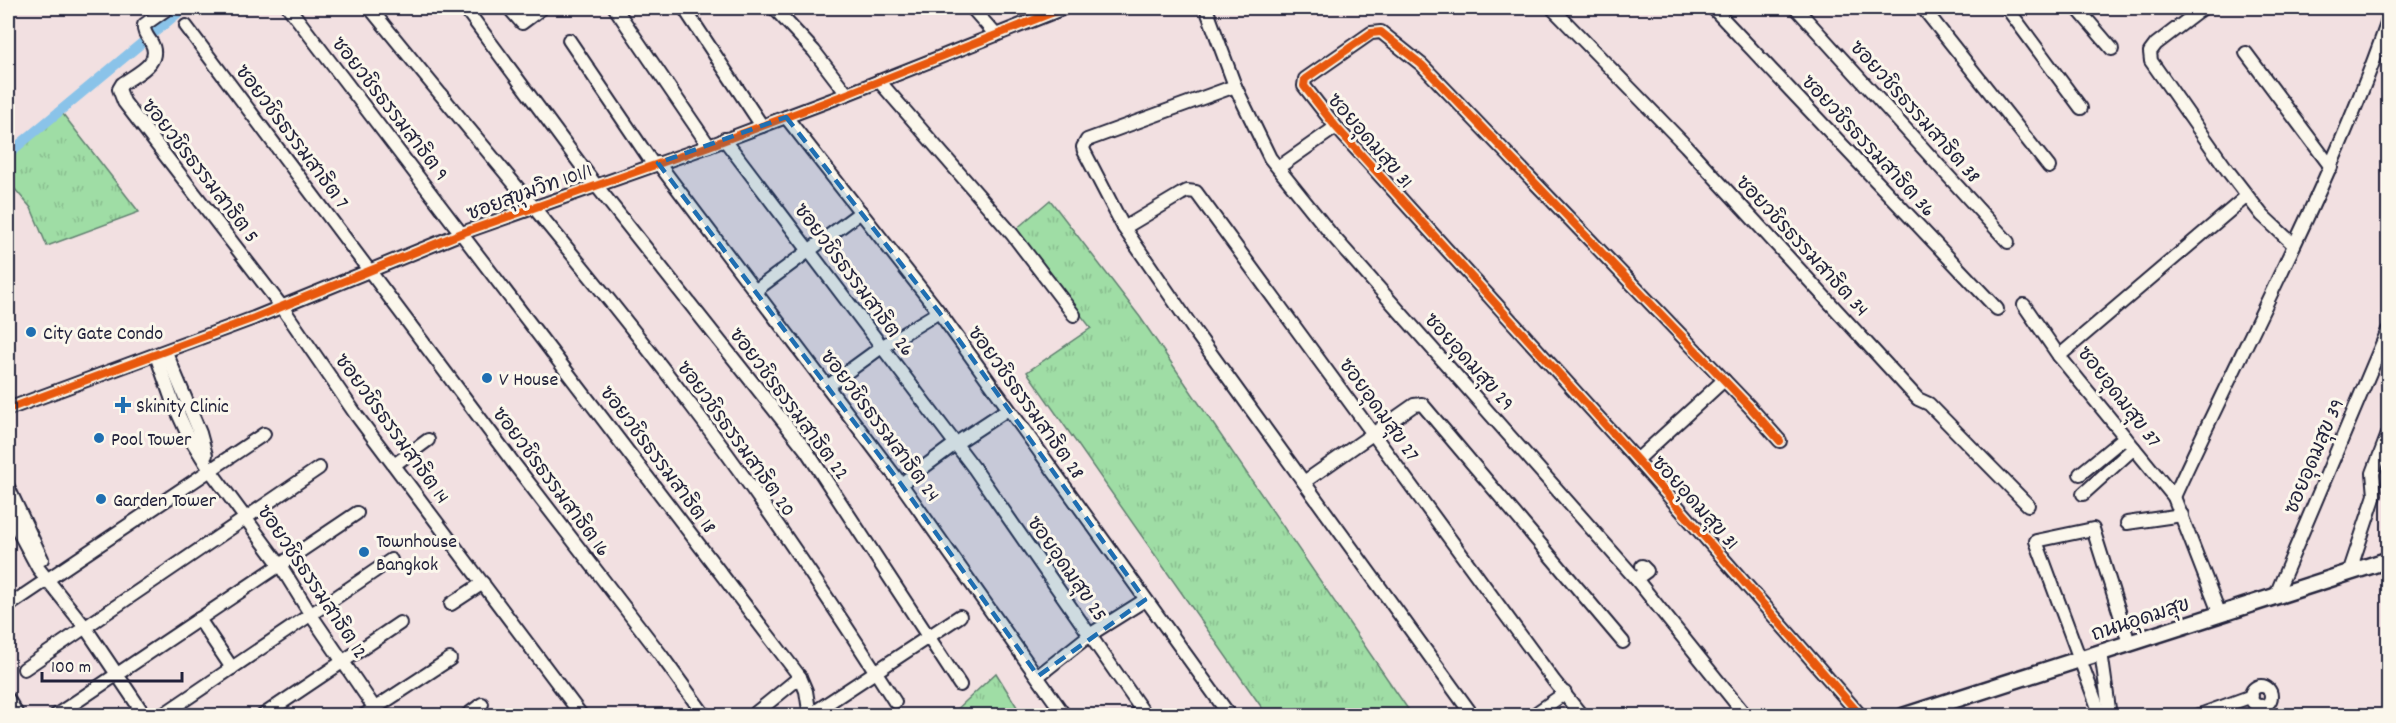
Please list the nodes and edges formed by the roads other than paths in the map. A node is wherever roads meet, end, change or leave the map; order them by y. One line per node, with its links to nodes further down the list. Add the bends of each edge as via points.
1 (168, 8): 51 (street, ซอยวชิรธรรมสาธิต 5, via 144,25 156,55 122,84 120,96)
2 (289, 8): 44 (street, ซอยวชิรธรรมสาธิต 9)
3 (370, 8): 41 (street, ซอยวชิรธรรมสาธิต 20)
4 (465, 8): 39 (street, ซอยวชิรธรรมสาธิต 22)
5 (510, 8): 6 (street, via 522,23)
6 (542, 8)
7 (615, 8): 34 (street)
8 (684, 8): 31 (street)
9 (774, 8): 28 (street)
10 (972, 8): 22 (street)
11 (1064, 8): 22 (street, ซอยสุขุมวิท 101/1)
12 (1206, 8): 27 (street, ซอยอุดมสุข 29)
13 (1552, 8): 81 (street, ซอยวชิรธรรมสาธิต 34, via 1686,146 1918,399 1929,404)
14 (1713, 8): 52 (street, ซอยวชิรธรรมสาธิต 36)
15 (1796, 8): 45 (street, ซอยวชิรธรรมสาธิต 38)
16 (1923, 8): 37 (street)
17 (2007, 8): 29 (street)
18 (2077, 8): 24 (street)
19 (2203, 8): 40 (street, via 2156,44 2150,52 2151,61)
20 (2388, 21): 38 (street)
21 (186, 26): 48 (street, ซอยวชิรธรรมสาธิต 7)
22 (996, 35): 26 (street, ซอยสุขุมวิท 101/1)
23 (569, 40): 35 (street, ซอยวชิรธรรมสาธิต 24)
24 (2112, 50)
25 (2246, 53): 38 (street)
26 (879, 81): 28 (street, ซอยสุขุมวิท 101/1); 54 (street, via 1012,234)
27 (1235, 86): 36 (street, ซอยอุดมสุข 29, via 1265,150); 43 (street, via 1087,140 1084,151)
28 (847, 94): 30 (street, ซอยสุขุมวิท 101/1)
29 (2081, 108)
30 (786, 117): 31 (street, ซอยสุขุมวิท 101/1); 42 (street, ซอยวชิรธรรมสาธิต 28)
31 (762, 126): 33 (street, ซอยสุขุมวิท 101/1)
32 (1336, 127): 36 (street); 59 (street, ซอยอุดมสุข 31, via 1304,81 1371,33 1381,32 1422,65); 71 (street, ซอยอุดมสุข 31)
33 (724, 139): 34 (street, ซอยสุขุมวิท 101/1); 47 (street, ซอยวชิรธรรมสาธิต 26)
34 (709, 146): 35 (street, ซอยสุขุมวิท 101/1)
35 (656, 164): 39 (street, ซอยสุขุมวิท 101/1); 49 (street, ซอยวชิรธรรมสาธิต 24)
36 (1279, 167): 93 (street, ซอยอุดมสุข 29, via 1330,234)
37 (2049, 167)
38 (2331, 167): 46 (street)
39 (595, 184): 41 (street, ซอยสุขุมวิท 101/1); 106 (street, ซอยวชิรธรรมสาธิต 22, via 806,450)
40 (2247, 196): 46 (street); 58 (street, ซอยอุดมสุข 37)
41 (534, 206): 44 (street, ซอยสุขุมวิท 101/1); 115 (street, ซอยวชิรธรรมสาธิต 20, via 743,475)
42 (861, 213): 47 (street); 53 (street, ซอยวชิรธรรมสาธิต 28)
43 (1124, 228): 63 (street, ซอยอุดมสุข 27, via 1181,194 1196,192); 76 (street)
44 (462, 233): 48 (street, ซอยสุขุมวิท 101/1); 118 (street, ซอยวชิรธรรมสาธิต 18)
45 (2008, 242)
46 (2293, 244): 80 (street)
47 (809, 251): 49 (street); 56 (street, ซอยวชิรธรรมสาธิต 26)
48 (369, 269): 51 (street, ซอยสุขุมวิท 101/1); 135 (street, ซอยวชิรธรรมสาธิต 16)
49 (756, 290): 60 (street, ซอยวชิรธรรมสาธิต 24)
50 (2024, 305): 58 (street)
51 (282, 307): 57 (street, ซอยสุขุมวิท 101/1); 72 (street, ซอยวชิรธรรมสาธิต 14)
52 (1997, 309)
53 (939, 312): 56 (street); 62 (street, ซอยวชิรธรรมสาธิต 28)
54 (1074, 315)
55 (2388, 330): 95 (street, ซอยอุดมสุข 39)
56 (883, 346): 60 (street); 69 (street, ซอยวชิรธรรมสาธิต 26)
57 (161, 354): 61 (street, ซอยสุขุมวิท 101/1); 74 (street, ซอยวชิรธรรมสาธิต 12, via 172,400)
58 (2059, 356): 66 (street, ซอยอุดมสุข 37)
59 (1724, 380): 68 (street, ซอยอุดมสุข 31); 71 (street)
60 (828, 387): 77 (street, ซอยวชิรธรรมสาธิต 24)
61 (8, 409)
62 (1008, 409): 69 (street); 96 (street, ซอยวชิรธรรมสาธิต 28)
63 (1374, 433): 76 (street); 107 (street, via 1414,405 1422,404); 120 (street, ซอยอุดมสุข 27)
64 (264, 434): 74 (street)
65 (2388, 434): 91 (street, via 2373,472 2375,495)
66 (2125, 437): 70 (street, ซอยอุดมสุข 37); 75 (street)
67 (428, 440): 72 (street)
68 (1780, 441)
69 (955, 444): 77 (street); 105 (street, ซอยอุดมสุข 25)
70 (2134, 448): 79 (street); 80 (street, ซอยอุดมสุข 37)
71 (1637, 460): 144 (street, ซอยอุดมสุข 31)
72 (394, 465): 94 (street, ซอยวชิรธรรมสาธิต 14)
73 (319, 468): 85 (street)
74 (210, 470): 85 (street, ซอยวชิรธรรมสาธิต 12); 92 (street)
75 (2080, 474)
76 (1304, 482): 140 (street)
77 (901, 484): 117 (street, ซอยวชิรธรรมสาธิต 24)
78 (8, 487): 92 (street)
79 (2083, 494)
80 (2174, 497): 84 (street, ซอยอุดมสุข 37)
81 (2028, 505)
82 (8, 512): 92 (street)
83 (357, 513): 89 (street)
84 (2182, 515): 86 (street); 100 (street, ซอยอุดมสุข 37)
85 (246, 517): 89 (street, ซอยวชิรธรรมสาธิต 12); 104 (street)
86 (2127, 522)
87 (391, 560): 99 (street)
88 (2388, 560): 91 (main road, ถนนอุดมสุข)
89 (280, 565): 99 (street, ซอยวชิรธรรมสาธิต 12); 102 (street)
90 (1642, 566): 93 (street, via 1647,571)
91 (2349, 573): 95 (main road, ถนนอุดมสุข)
92 (47, 578): 98 (street); 104 (street)
93 (1636, 579): 143 (street, ซอยอุดมสุข 29)
94 (483, 583): 97 (street); 134 (street, ซอยวชิรธรรมสาธิต 14)
95 (2275, 597): 100 (main road, ถนนอุดมสุข)
96 (1145, 600): 105 (street); 139 (street, ซอยวชิรธรรมสาธิต 28)
97 (451, 604)
98 (8, 606)
99 (311, 615): 112 (street, ซอยวชิรธรรมสาธิต 12); 113 (street)
100 (2220, 615): 108 (main road, ถนนอุดมสุข)
101 (960, 616): 106 (street)
102 (199, 619): 113 (street); 116 (street)
103 (400, 623): 112 (street)
104 (85, 627): 114 (street); 116 (street)
105 (1091, 634): 117 (street); 138 (street, ซอยอุดมสุข 25)
106 (929, 638): 115 (street); 119 (street, ซอยวชิรธรรมสาธิต 22)
107 (1623, 642)
108 (2129, 644): 109 (main road, ถนนอุดมสุข); 111 (street, via 2093,529 2036,541)
109 (2101, 652): 111 (main road, ถนนอุดมสุข); 147 (street)
110 (450, 659): 125 (street)
111 (2079, 659): 145 (main road, ถนนอุดมสุข); 146 (street)
112 (343, 662): 125 (street, ซอยวชิรธรรมสาธิต 12); 131 (street)
113 (232, 668): 130 (street)
114 (24, 669)
115 (875, 670): 122 (street, ซอยวชิรธรรมสาธิต 20); 126 (street)
116 (117, 674): 128 (street); 129 (street)
117 (1038, 676): 137 (street, ซอยวชิรธรรมสาธิต 24)
118 (800, 677): 126 (street, ซอยวชิรธรรมสาธิต 18); 136 (street)
119 (960, 685)
120 (1565, 693): 141 (street); 142 (street, ซอยอุดมสุข 27)
121 (8, 699): 127 (street)
122 (896, 702)
123 (482, 704): 133 (street)
124 (2254, 705): 148 (street)
125 (378, 712): 132 (street)
126 (810, 715)
127 (18, 716)
128 (55, 716)
129 (145, 716)
130 (161, 716)
131 (262, 716)
132 (363, 716)
133 (466, 716)
134 (582, 716)
135 (705, 716)
136 (752, 716)
137 (1065, 716)
138 (1146, 716)
139 (1230, 716)
140 (1473, 716)
141 (1532, 716)
142 (1582, 716)
143 (1746, 716)
144 (1861, 716)
145 (1904, 716)
146 (2101, 716)
147 (2110, 716)
148 (2197, 716)

